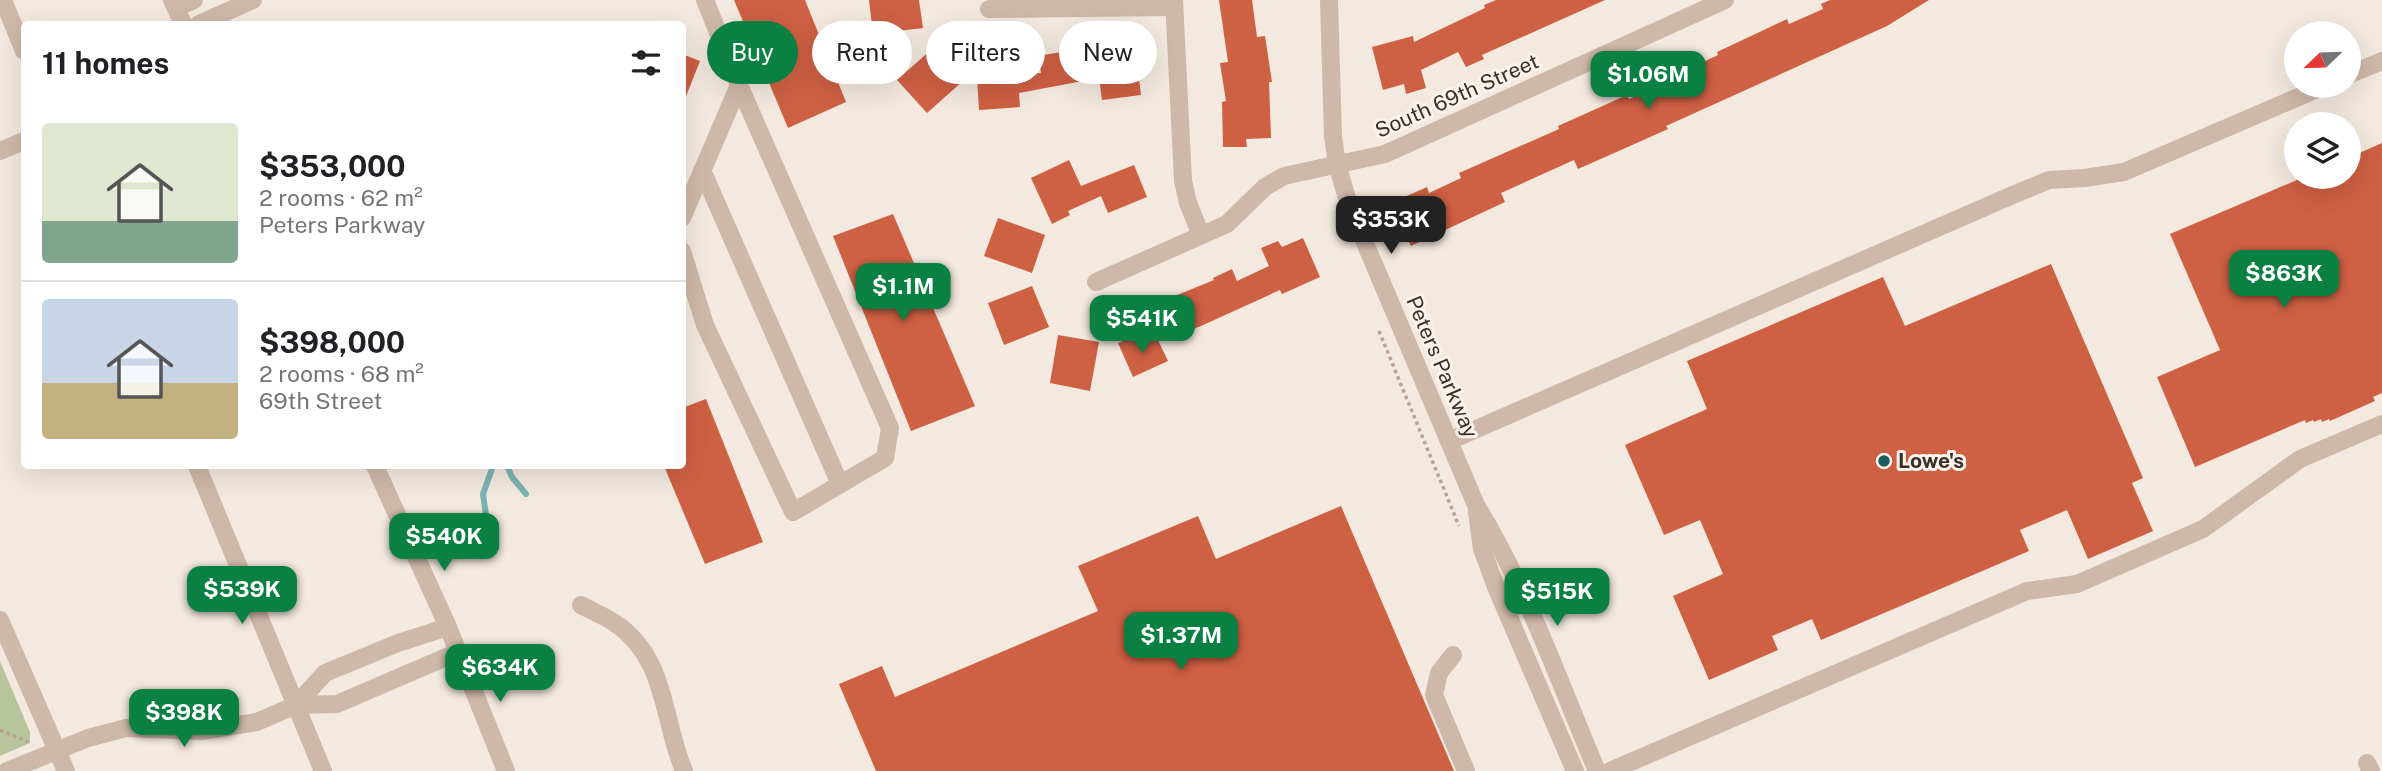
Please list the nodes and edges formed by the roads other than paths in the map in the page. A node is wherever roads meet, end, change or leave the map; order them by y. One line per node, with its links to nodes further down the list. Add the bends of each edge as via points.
1 (3, 0): 11 (street)
2 (194, 0): 9 (street)
3 (253, 0): 10 (street)
4 (705, 0): 14 (street)
5 (1329, 0): 18 (street, Peters Parkway)
6 (1725, 0): 18 (street, South 69th Street, via 1403,147)
7 (1174, 4): 8 (street); 21 (street, via 1183,181)
8 (989, 9)
9 (177, 11)
10 (207, 21)
11 (21, 44)
12 (2382, 61): 13 (street)
13 (2361, 70)
14 (739, 85): 19 (street); 28 (street, via 890,428 885,458)
15 (2296, 98): 25 (street, via 2124,172 2049,180)
16 (21, 142): 17 (street)
17 (0, 151)
18 (1337, 164): 21 (street, South 69th Street, via 1273,181 1227,224); 25 (street, Peters Parkway, via 1349,205)
19 (702, 170): 20 (street); 28 (street)
20 (686, 208)
21 (1202, 235): 23 (street, South 69th Street)
22 (686, 264): 28 (street, via 705,325 793,512)
23 (1096, 282)
24 (2382, 424): 45 (street, via 2300,459 2203,529 2077,583 2027,591)
25 (1449, 441): 29 (street, Peters Parkway)
26 (198, 469): 35 (street)
27 (376, 469): 32 (street)
28 (840, 484)
29 (1476, 505): 43 (street, via 1482,548); 44 (street, via 1515,578)
30 (581, 605): 41 (street, via 616,623 639,646 657,674)
31 (0, 620): 36 (street)
32 (448, 627): 33 (street); 35 (street, via 325,673)
33 (458, 652): 35 (street, via 337,704); 40 (street)
34 (1453, 655): 42 (street, via 1439,673 1434,695)
35 (296, 705): 36 (street, via 257,722 202,731 126,728); 39 (street)
36 (57, 750): 37 (street); 38 (street)
37 (7, 771)
38 (66, 771)
39 (323, 771)
40 (506, 771)
41 (684, 771)
42 (1466, 771)
43 (1575, 771)
44 (1597, 771)
45 (1609, 771)

